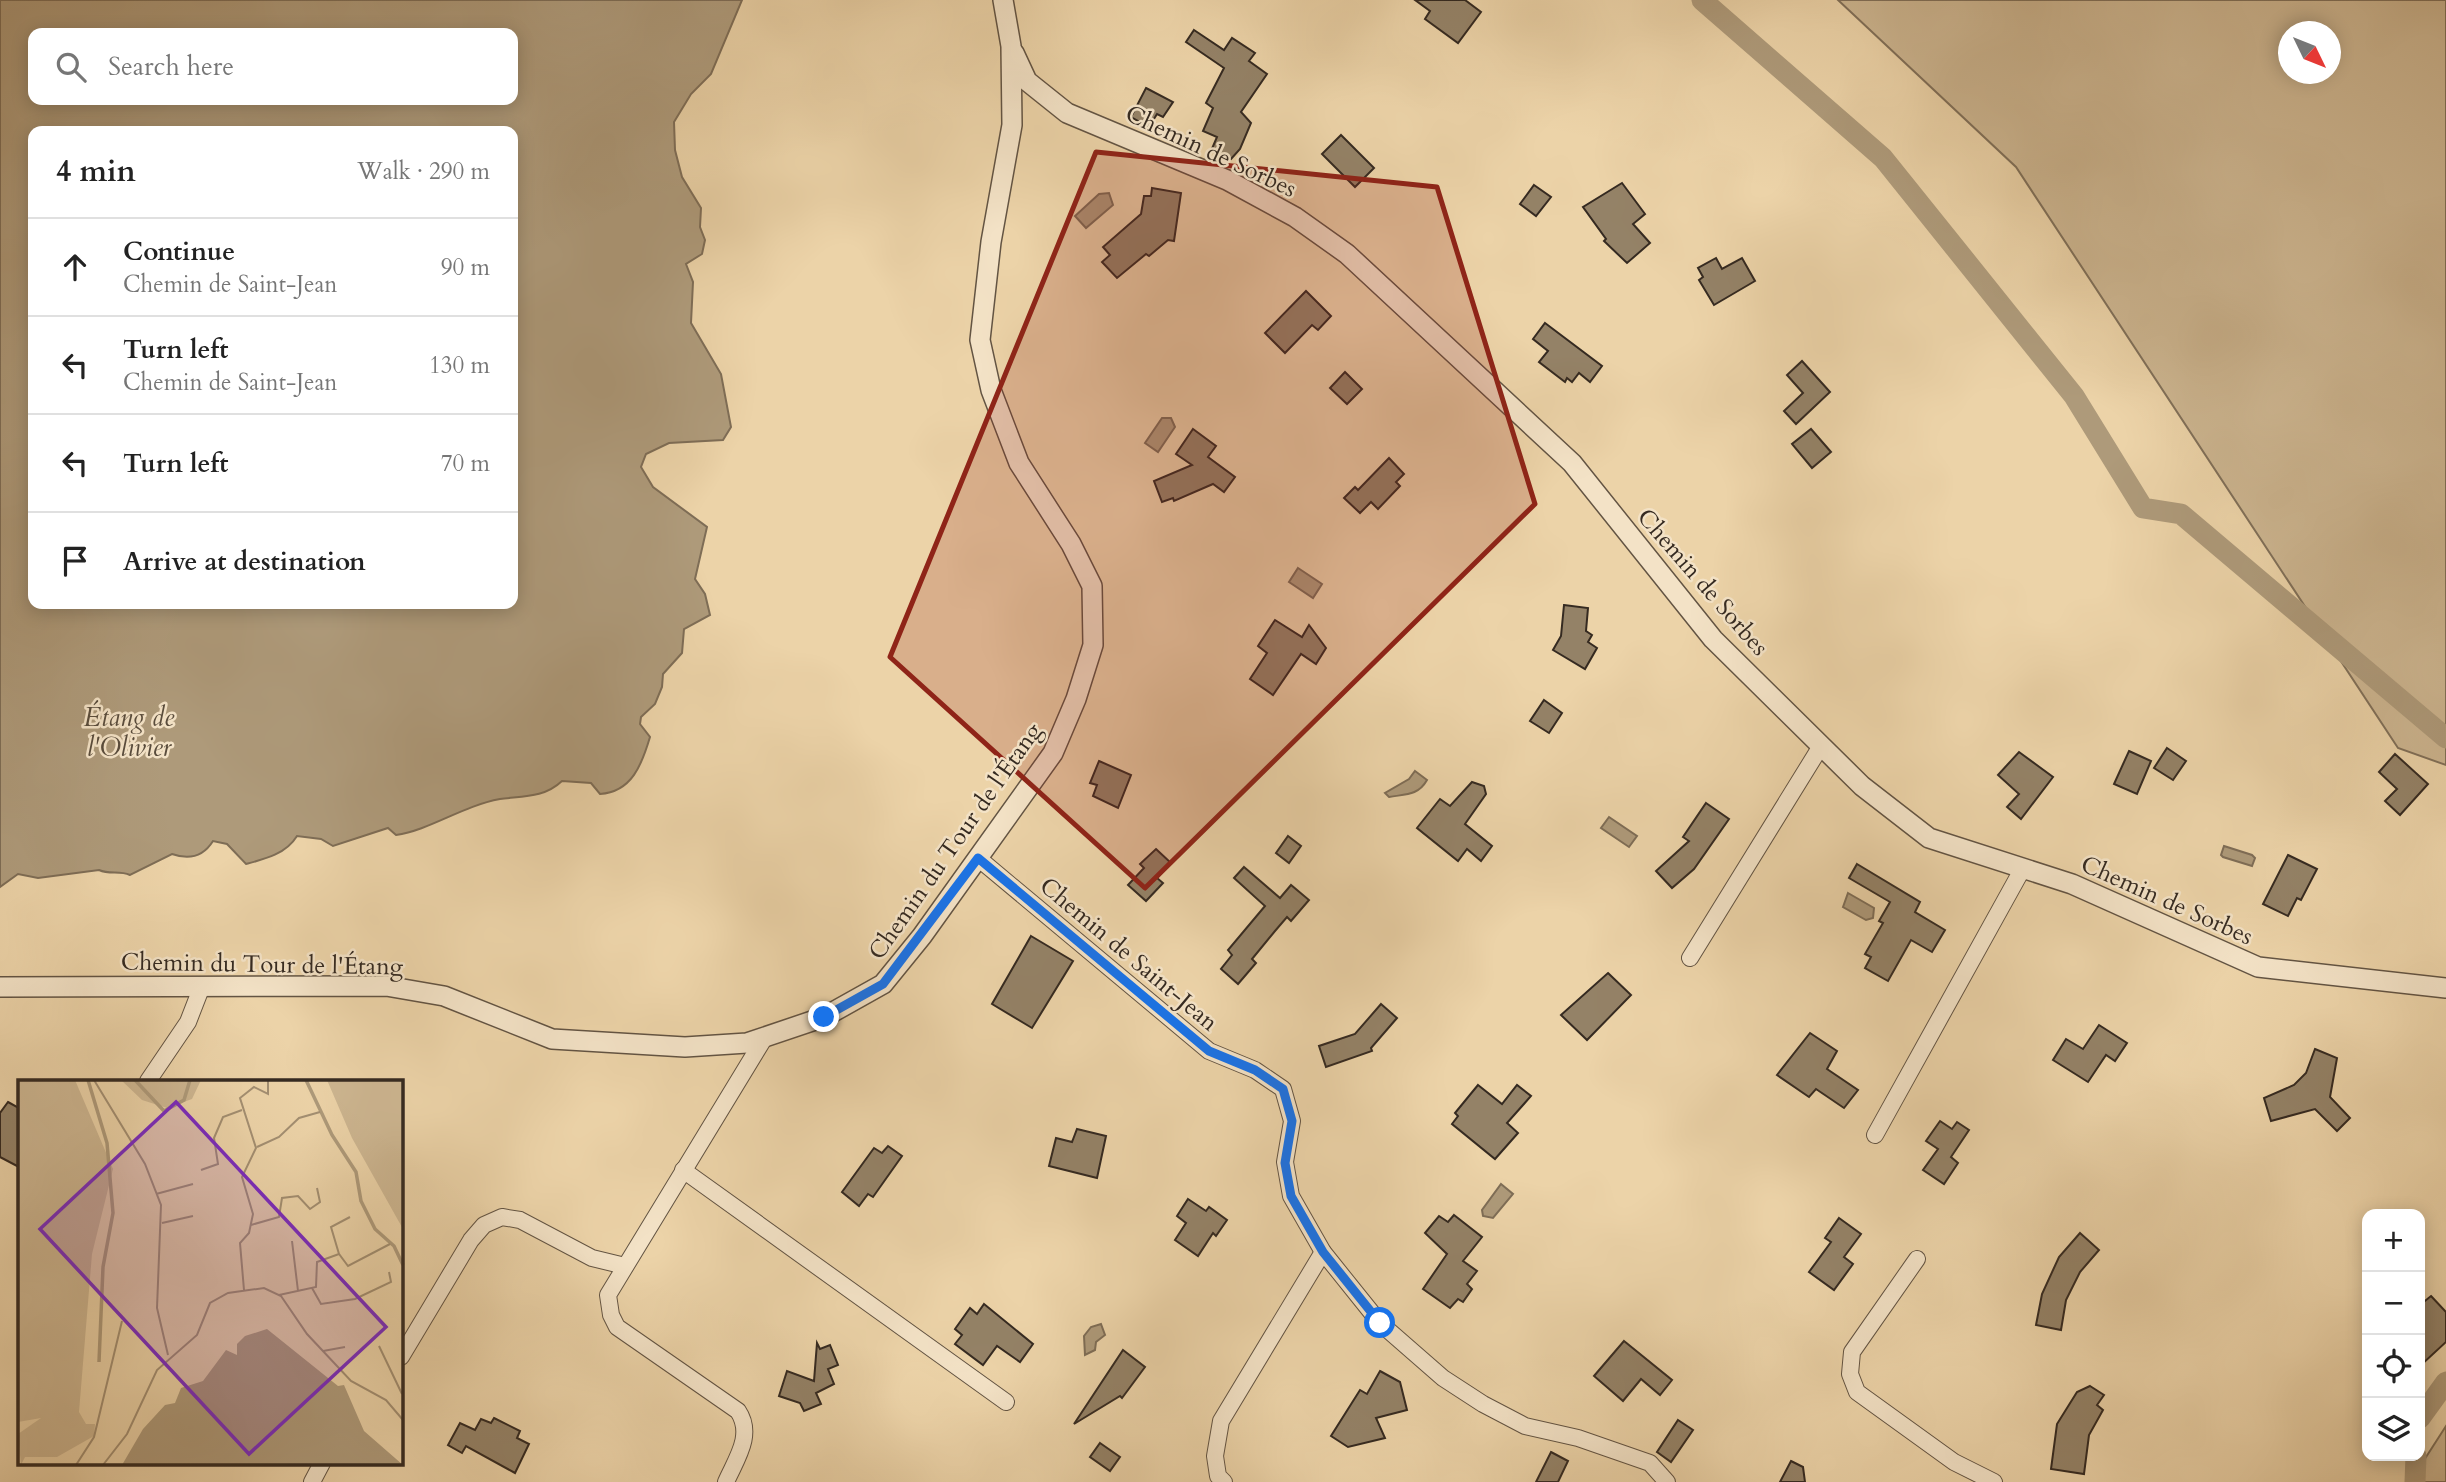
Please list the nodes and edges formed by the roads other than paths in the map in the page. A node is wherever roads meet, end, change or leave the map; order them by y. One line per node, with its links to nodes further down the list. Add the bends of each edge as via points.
1 (1003, 0): 2 (street, Chemin du Tour de l'Étang)
2 (1011, 46): 3 (street, Chemin de Sorbes, via 1027,81 1067,113 1227,180 1295,217 1347,254 1572,463 1713,639); 4 (street, Chemin du Tour de l'Étang, via 1012,125 991,242 980,340 991,390 1019,463 1092,586 1093,645 1053,753)
3 (1821, 746): 5 (street, Chemin de Sorbes, via 1862,786 1929,838); 6 (street)
4 (978, 858): 10 (street, Chemin du Tour de l'Étang, via 883,984 824,1017); 14 (street, Chemin de Saint-Jean, via 1209,1051 1255,1070 1283,1089 1292,1121 1285,1163 1291,1196)
5 (2023, 868): 9 (street, Chemin de Sorbes, via 2072,884 2258,967); 12 (street)
6 (1690, 958)
7 (202, 986): 8 (street, Chemin du Tour de l'Étang); 10 (street, Chemin du Tour de l'Étang, via 386,986 444,996 552,1039 685,1047 747,1043); 11 (street, via 188,1022)
8 (0, 987)
9 (2446, 988)
10 (765, 1037): 13 (street)
11 (149, 1080)
12 (1875, 1135)
13 (683, 1170): 16 (street); 18 (street)
14 (1323, 1252): 22 (street, via 1221,1421 1215,1456 1218,1476); 23 (street, Chemin de Saint-Jean, via 1380,1323 1443,1378 1525,1426 1578,1437 1650,1463)
15 (1917, 1259): 24 (street, via 1852,1352 1850,1374 1857,1392 1954,1462)
16 (625, 1266): 17 (street, via 592,1258 520,1220 502,1217 484,1225 471,1240); 21 (street, via 608,1295 617,1328 738,1411 745,1422 746,1436)
17 (402, 1355)
18 (1006, 1402)
19 (321, 1464): 20 (street)
20 (312, 1482)
21 (726, 1482)
22 (1224, 1482)
23 (1667, 1482)
24 (1994, 1482)

